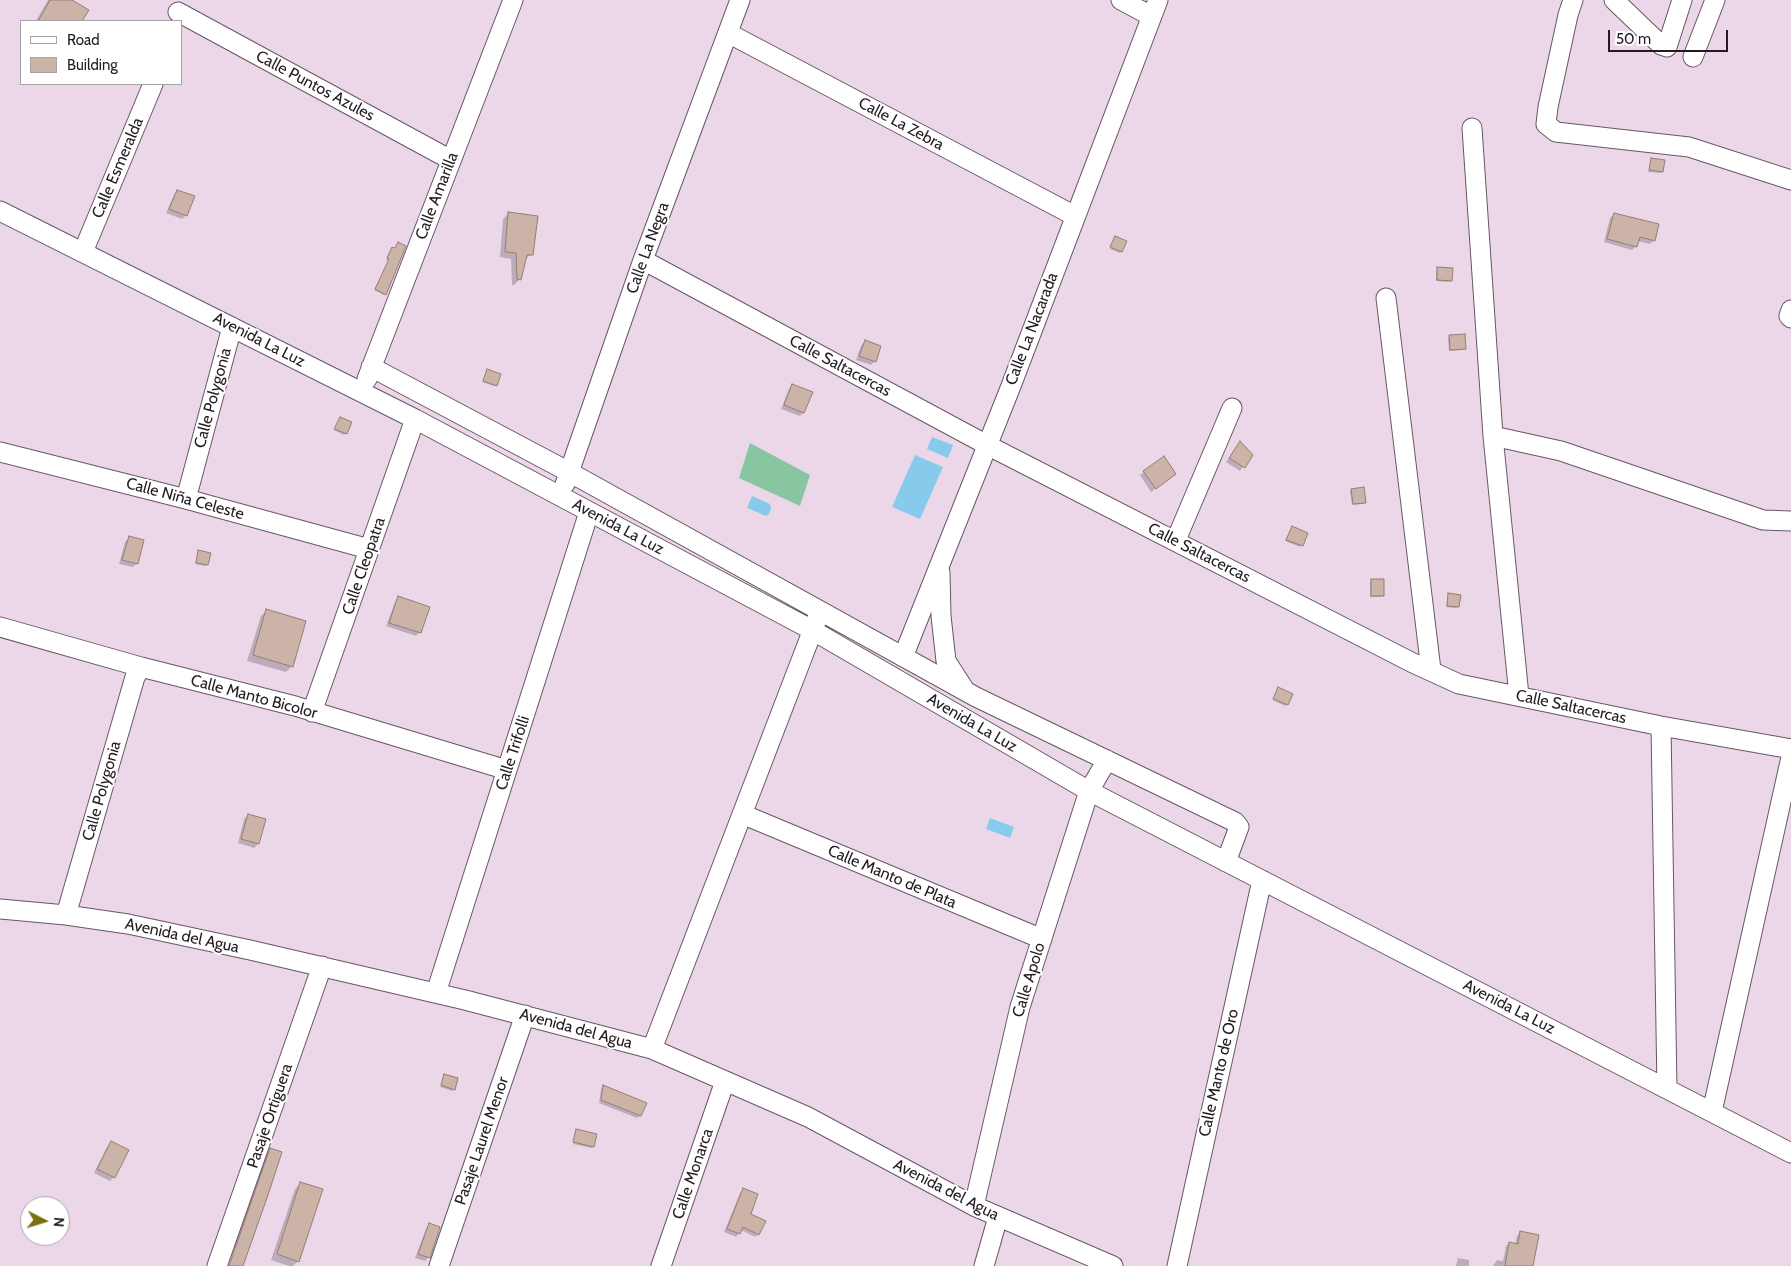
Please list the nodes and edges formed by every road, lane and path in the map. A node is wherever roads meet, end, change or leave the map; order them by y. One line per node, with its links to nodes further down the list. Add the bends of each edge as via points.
1 (513, 0): 14 (street, Calle Amarilla)
2 (740, 0): 10 (street, Calle La Negra)
3 (1121, 0): 8 (street)
4 (1573, 0): 15 (street, via 1546,124 1556,132 1689,147)
5 (1614, 0): 6 (street, via 1660,45 1667,46)
6 (1682, 0)
7 (1715, 0): 11 (street)
8 (1154, 8): 17 (street, Calle La Nacarada)
9 (179, 11): 14 (street, Calle Puntos Azules)
10 (728, 33): 17 (street, Calle La Zebra); 19 (street, Calle La Negra)
11 (1693, 56)
12 (153, 85): 18 (street, Calle Esmeralda)
13 (1472, 128): 28 (street)
14 (451, 160): 24 (street, Calle Amarilla)
15 (1791, 180)
16 (0, 211): 18 (street, Avenida La Luz)
17 (1075, 216): 29 (street, Calle La Nacarada)
18 (83, 252): 23 (street, Avenida La Luz)
19 (643, 260): 29 (street, Calle Saltacercas); 31 (street, Calle La Negra)
20 (1386, 298): 44 (street)
21 (1791, 310): 22 (street)
22 (1791, 318)
23 (232, 327): 25 (street, Avenida La Luz); 33 (street, Calle Polygonia)
24 (372, 367): 25 (street, Calle Amarilla); 31 (street, Avenida La Luz)
25 (362, 392): 27 (street, Avenida La Luz)
26 (1232, 408): 36 (street)
27 (415, 419): 32 (street, Avenida La Luz); 37 (street, Calle Cleopatra)
28 (1493, 436): 35 (street, via 1561,451 1763,520); 46 (street)
29 (987, 445): 36 (street, Calle Saltacercas); 38 (street, Calle La Nacarada)
30 (0, 452): 33 (street, Calle Niña Celeste)
31 (569, 472): 32 (street, Calle La Negra); 39 (street, Avenida La Luz)
32 (560, 497): 34 (street, Avenida La Luz)
33 (186, 498): 37 (street, Calle Niña Celeste)
34 (589, 512): 41 (street, Avenida La Luz); 53 (street, Calle Trifolli)
35 (1791, 521)
36 (1176, 540): 44 (street, Calle Saltacercas)
37 (370, 549): 47 (street, Calle Cleopatra)
38 (940, 564): 42 (street, Calle La Nacarada); 45 (street, via 946,661)
39 (820, 611): 41 (street); 42 (street, Avenida La Luz)
40 (0, 627): 43 (street, Calle Manto Bicolor)
41 (812, 630): 49 (street, Avenida La Luz); 55 (street)
42 (903, 657): 45 (street, Avenida La Luz)
43 (141, 667): 47 (street, Calle Manto Bicolor); 59 (street, Calle Polygonia, via 135,677)
44 (1430, 670): 46 (street, Calle Saltacercas, via 1460,684)
45 (971, 694): 49 (street); 52 (street, Avenida La Luz)
46 (1519, 696): 48 (street, Calle Saltacercas)
47 (312, 712): 53 (street, Calle Manto Bicolor)
48 (1661, 726): 50 (street, Calle Saltacercas); 66 (street)
49 (990, 733): 54 (street, Avenida La Luz)
50 (1791, 749)
51 (1791, 756): 67 (street)
52 (1107, 760): 54 (street, Calle Apolo); 56 (street, Avenida La Luz, via 1235,822 1239,827)
53 (507, 770): 62 (street, Calle Trifolli)
54 (1089, 791): 56 (street, Avenida La Luz); 60 (street, Calle Apolo)
55 (742, 814): 60 (street, Calle Manto de Plata); 64 (street)
56 (1226, 862): 57 (street, Avenida La Luz)
57 (1262, 880): 66 (street, Avenida La Luz); 76 (street, Calle Manto de Oro)
58 (0, 909): 59 (street, Avenida del Agua)
59 (66, 915): 61 (street, Avenida del Agua, via 128,924)
60 (1042, 939): 69 (street, Calle Apolo, via 1020,1007)
61 (322, 966): 62 (street, Avenida del Agua); 71 (street, Pasaje Ortiguera)
62 (436, 993): 63 (street, Avenida del Agua)
63 (525, 1015): 64 (street, Avenida del Agua); 72 (street, Pasaje Laurel Menor)
64 (652, 1049): 65 (street, Avenida del Agua)
65 (725, 1081): 69 (street, Avenida del Agua, via 808,1117); 73 (street, Calle Monarca)
66 (1667, 1089): 67 (street, Avenida La Luz)
67 (1712, 1112): 68 (street, Avenida La Luz)
68 (1791, 1153)
69 (974, 1206): 70 (street, Avenida del Agua)
70 (998, 1216): 74 (street); 75 (street, Avenida del Agua)
71 (217, 1266)
72 (439, 1266)
73 (661, 1266)
74 (984, 1266)
75 (1113, 1266)
76 (1176, 1266)

